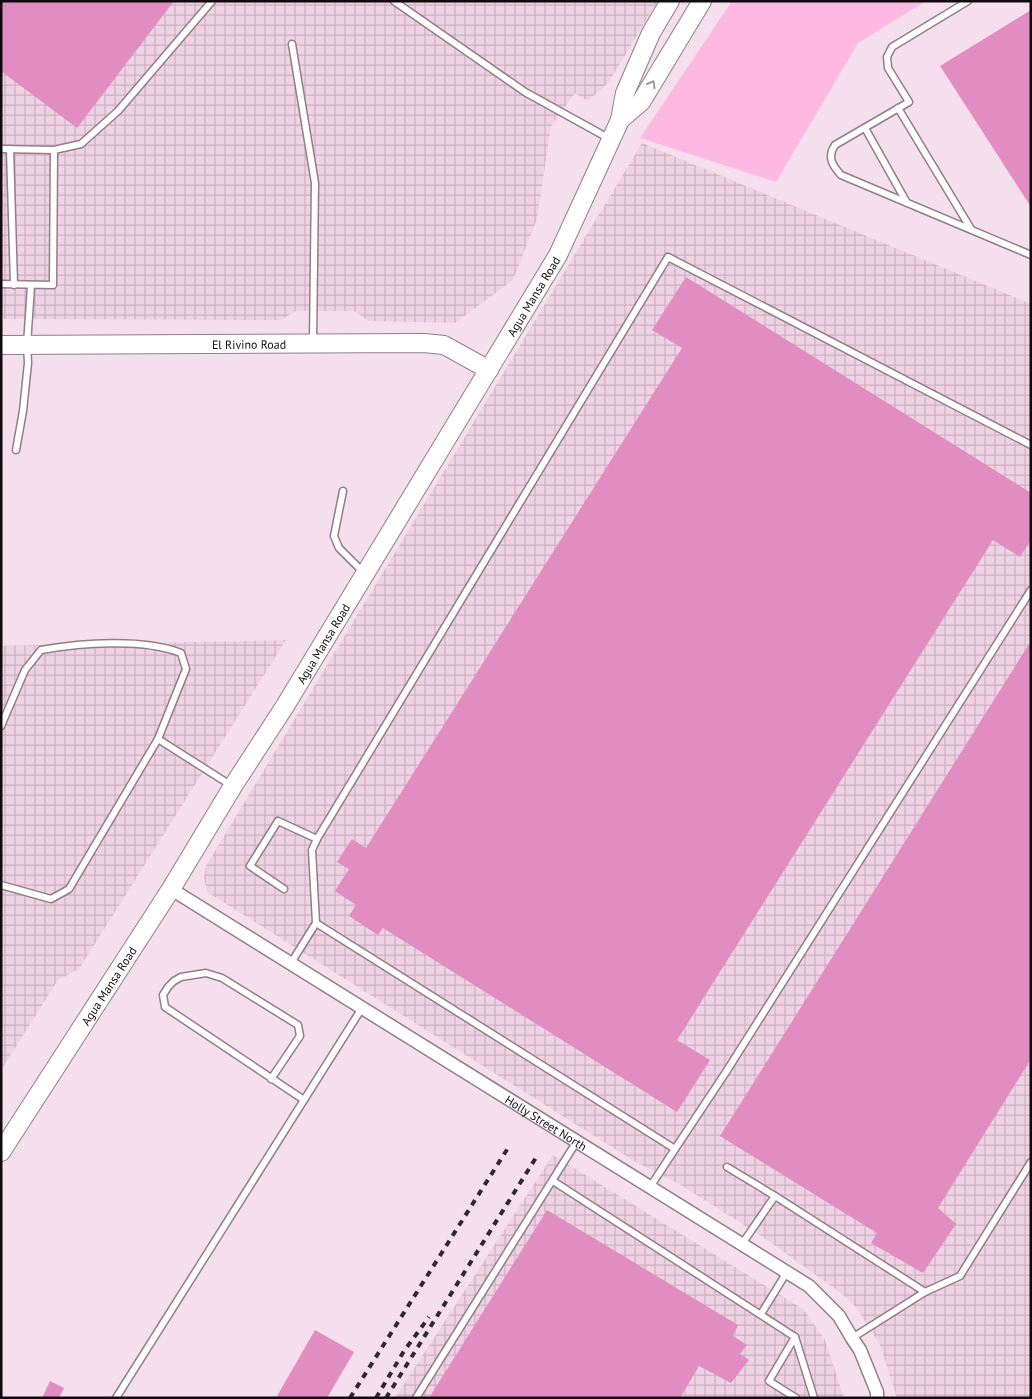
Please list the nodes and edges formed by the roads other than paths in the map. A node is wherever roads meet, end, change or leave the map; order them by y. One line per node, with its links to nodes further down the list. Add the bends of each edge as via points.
1 (212, 1): 13 (lane, via 118,111 80,144)
2 (394, 1): 10 (lane, via 526,92)
3 (670, 1): 8 (main road, Agua Mansa Road, via 651,33 625,93)
4 (702, 1): 8 (main road, Agua Mansa Road, one-way to 4, via 641,102)
5 (968, 1): 7 (lane, via 892,46 887,57 888,68 909,102)
6 (292, 44): 20 (lane, via 315,183)
7 (898, 108): 9 (lane); 15 (lane)
8 (620, 120): 10 (main road, Agua Mansa Road)
9 (865, 128): 14 (lane); 14 (lane, via 836,146 831,152 832,166 841,175)
10 (611, 140): 23 (main road, Agua Mansa Road, via 558,255)
11 (1, 148): 12 (lane)
12 (10, 149): 13 (lane); 18 (lane)
13 (54, 150): 19 (lane, via 53,285)
14 (907, 203): 15 (lane)
15 (972, 230): 16 (lane)
16 (1031, 255)
17 (1, 284): 18 (lane)
18 (14, 285): 19 (lane)
19 (32, 286): 22 (lane)
20 (313, 343): 22 (main road, El Rivino Road); 23 (main road, El Rivino Road, via 444,345)
21 (1, 345): 22 (main road, El Rivino Road)
22 (28, 345): 25 (lane)
23 (489, 370): 27 (main road, Agua Mansa Road)
24 (1031, 445): 32 (lane, via 668,258)
25 (16, 450)
26 (343, 491): 27 (lane, via 334,536 339,548)
27 (365, 574): 31 (main road, Agua Mansa Road)
28 (1031, 590): 42 (lane)
29 (1, 726): 30 (lane, via 25,670 41,650 91,644 166,647 181,653 186,669)
30 (158, 739): 31 (lane); 33 (lane, via 69,889 51,899)
31 (233, 786): 34 (main road, Agua Mansa Road)
32 (317, 839): 35 (lane, via 278,821 250,866); 36 (lane, via 312,850)
33 (1, 885)
34 (172, 889): 37 (street, Holly Street North); 43 (main road, Agua Mansa Road)
35 (284, 889)
36 (316, 924): 37 (lane); 42 (lane)
37 (291, 964): 38 (street, Holly Street North)
38 (362, 1008): 40 (lane); 41 (street, Holly Street North)
39 (271, 1078): 39 (lane, via 165,1007 163,995 168,986 181,977 206,973 222,978 298,1025 300,1036); 40 (lane)
40 (304, 1100): 55 (lane)
41 (577, 1141): 46 (lane); 47 (street, Holly Street North)
42 (675, 1148): 47 (lane)
43 (1, 1152)
44 (1031, 1162): 51 (lane, via 960,1276)
45 (727, 1167): 48 (lane)
46 (553, 1181): 52 (lane); 56 (lane)
47 (650, 1187): 49 (street, Holly Street North)
48 (775, 1196): 49 (lane); 51 (lane)
49 (742, 1244): 50 (street, Holly Street North)
50 (787, 1272): 52 (lane); 54 (street, Holly Street North, via 809,1286 838,1316)
51 (925, 1292): 54 (lane)
52 (761, 1314): 53 (lane)
53 (795, 1337): 57 (lane, via 769,1382); 58 (lane)
54 (852, 1338): 59 (street, Holly Street North, via 860,1350)
55 (116, 1398)
56 (416, 1398)
57 (796, 1398)
58 (814, 1398)
59 (877, 1398)

